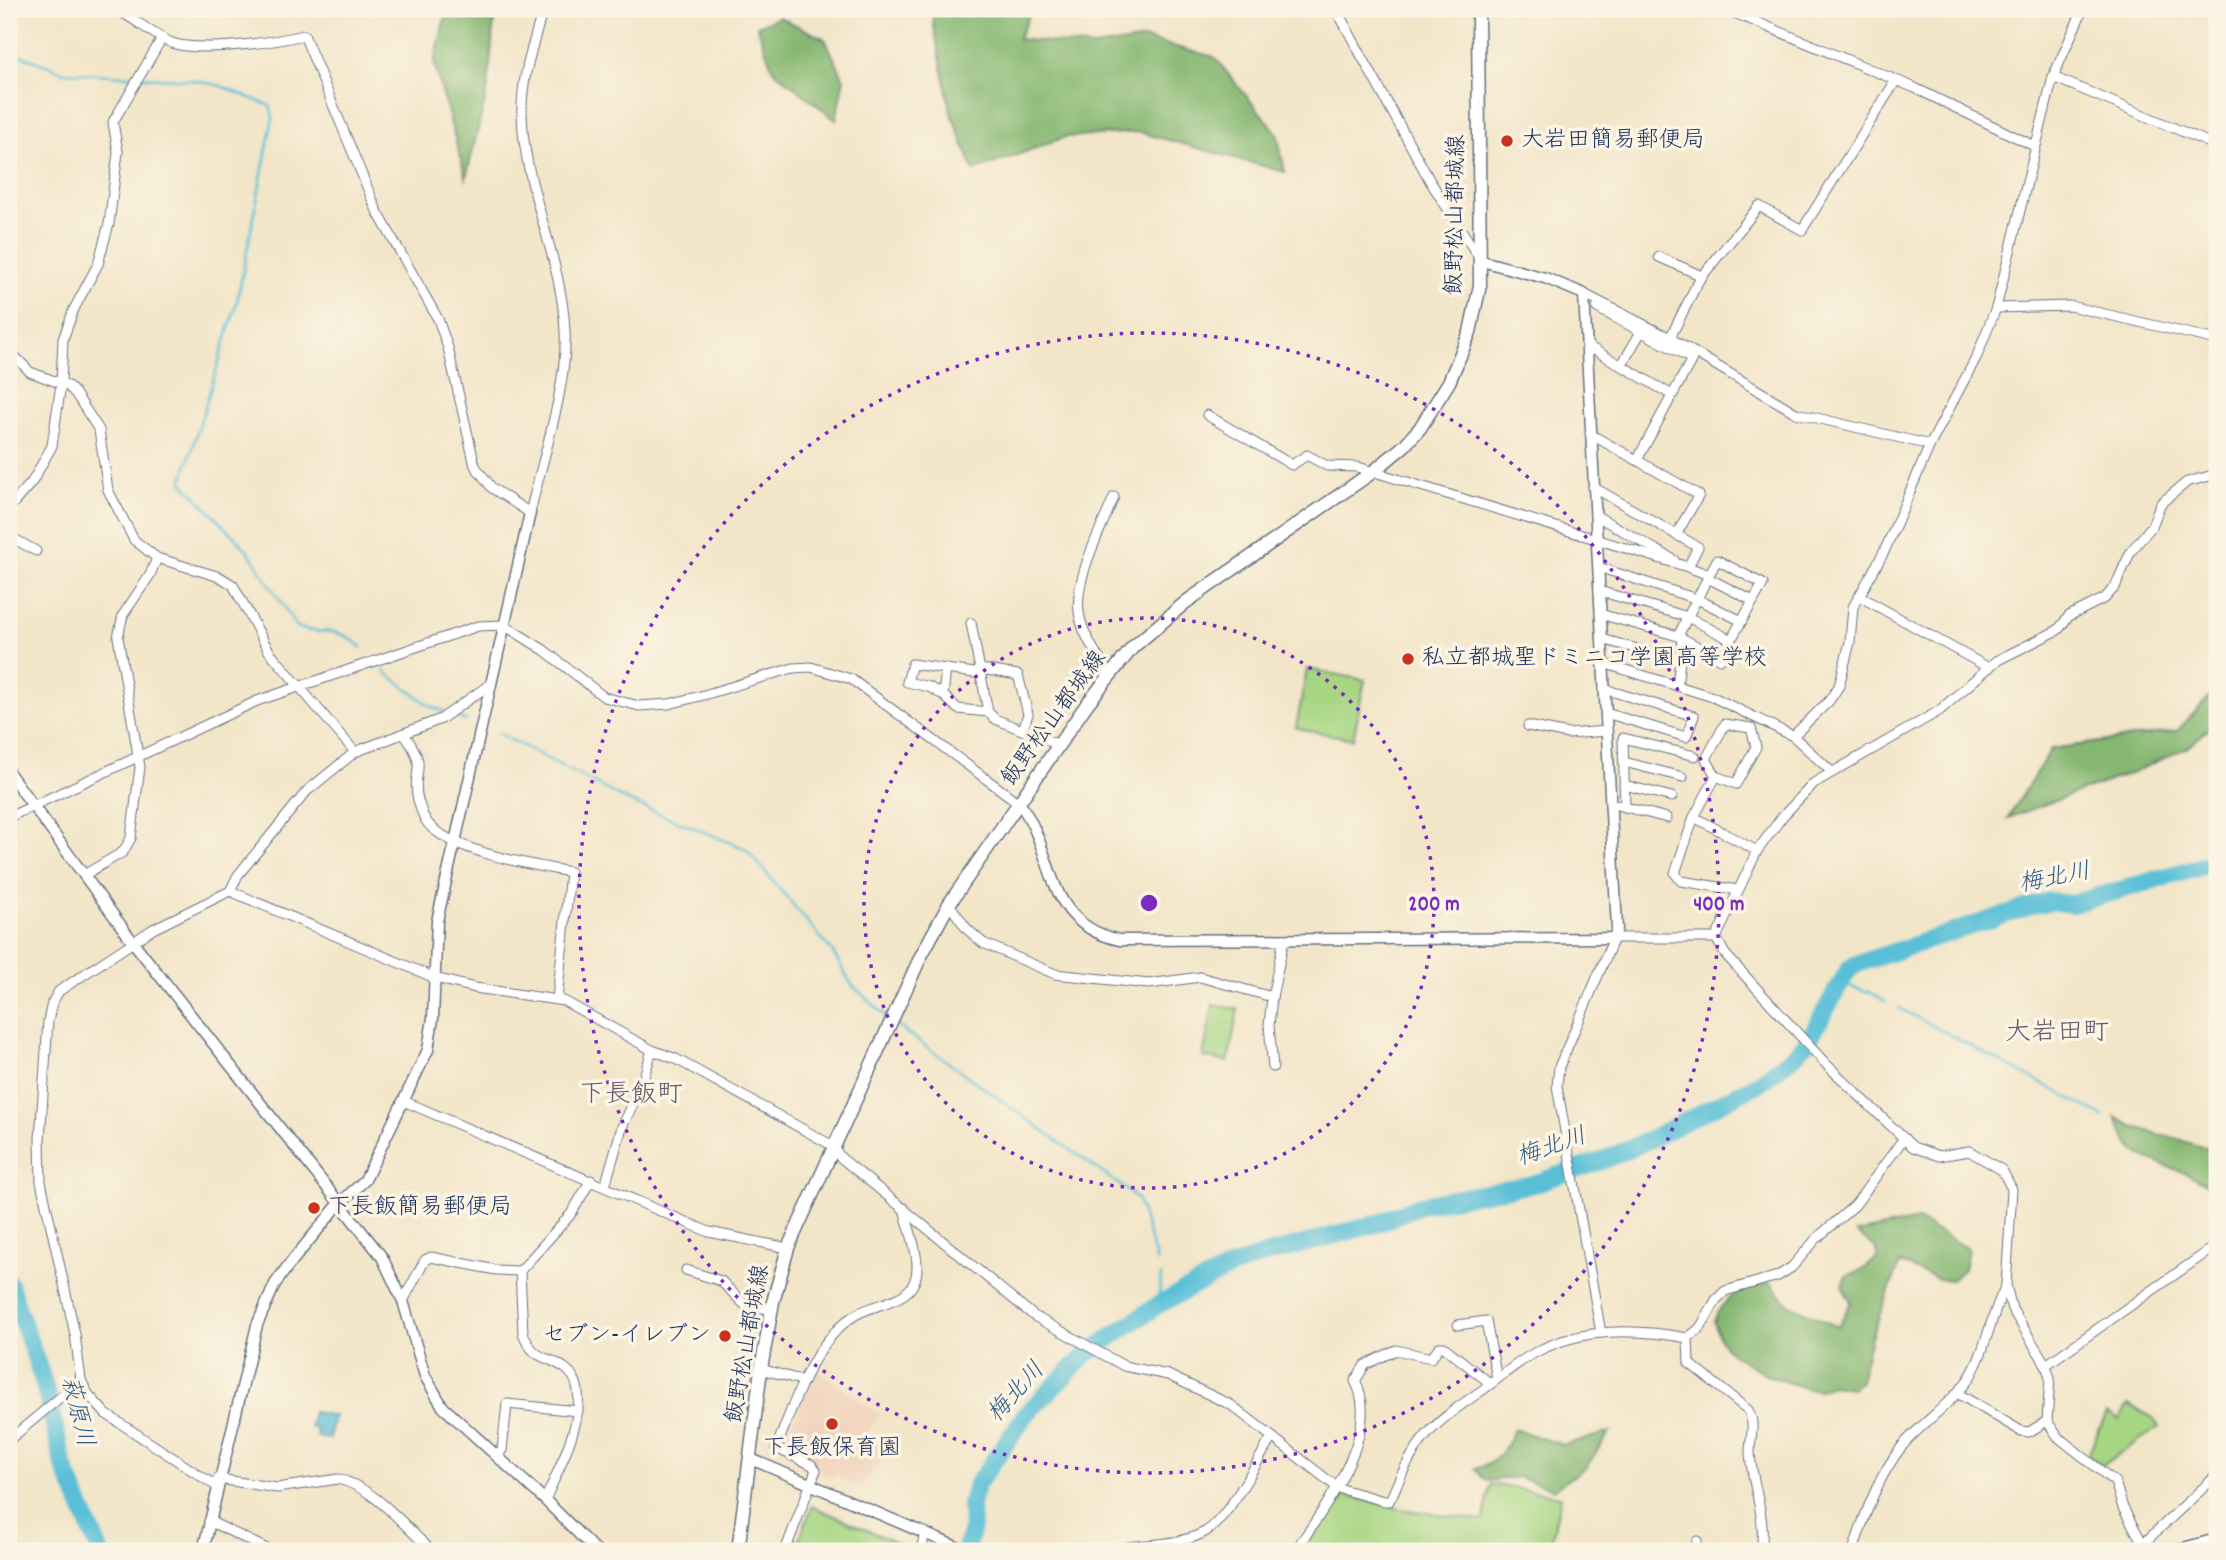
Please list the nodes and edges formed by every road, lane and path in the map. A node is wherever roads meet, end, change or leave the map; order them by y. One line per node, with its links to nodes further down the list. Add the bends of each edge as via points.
1 (115, 9): 7 (street)
2 (542, 9): 35 (street, via 525,78 522,116 565,332 563,370)
3 (1336, 9): 13 (street, via 1430,181)
4 (1478, 9): 13 (main road, 飯野松山都城線)
5 (1724, 9): 9 (street)
6 (2083, 9): 8 (street)
7 (162, 37): 24 (street, via 113,122 118,152 109,224 98,264 63,340); 35 (street, via 181,44 223,45 273,43 304,35 377,211 438,319 475,466 492,488)
8 (2053, 77): 10 (street); 11 (street)
9 (1895, 82): 10 (street); 14 (street, via 1802,230 1759,206)
10 (2034, 146): 17 (street)
11 (2217, 146)
12 (1659, 257): 14 (street)
13 (1482, 261): 15 (street); 30 (main road, 飯野松山都城線, via 1475,314 1449,382 1420,428)
14 (1702, 276): 19 (street)
15 (1584, 294): 19 (street); 21 (street)
16 (1597, 308): 18 (street)
17 (1996, 308): 20 (street, via 2070,306); 28 (street, via 1977,356)
18 (1642, 330): 23 (street); 25 (street, via 1692,359)
19 (1670, 338): 28 (street, via 1796,413)
20 (2217, 340)
21 (1586, 345): 23 (street); 27 (street)
22 (9, 350): 24 (street, via 30,372)
23 (1622, 366): 25 (street)
24 (61, 384): 34 (street, via 48,458); 41 (street, via 75,393 99,430 108,490 134,541)
25 (1672, 395): 29 (street)
26 (1207, 415): 30 (street, via 1292,465 1307,455 1327,466)
27 (1590, 433): 29 (street); 32 (street)
28 (1930, 445): 46 (street, via 1884,552)
29 (1637, 460): 37 (street, via 1699,495)
30 (1374, 471): 39 (street); 62 (main road, 飯野松山都城線, via 1186,602 1133,647)
31 (2217, 474): 59 (street, via 2188,482 2161,503 2152,526 2131,551 2105,598)
32 (1593, 487): 36 (street); 37 (street)
33 (1114, 497): 62 (street, via 1079,598 1089,643)
34 (9, 508)
35 (530, 513): 53 (street)
36 (1595, 515): 39 (street); 43 (street)
37 (1676, 535): 43 (street, via 1698,547)
38 (9, 536): 40 (street)
39 (1596, 541): 42 (street); 43 (street)
40 (36, 551)
41 (157, 558): 64 (street, via 233,585 270,651); 77 (street, via 123,615 118,637)
42 (1598, 567): 45 (street); 47 (street)
43 (1688, 567): 44 (street)
44 (1709, 577): 47 (street); 48 (street); 48 (street, via 1717,560 1763,584)
45 (1599, 591): 49 (street); 50 (street)
46 (1859, 596): 59 (street); 74 (street, via 1839,686)
47 (1697, 598): 50 (street); 51 (street)
48 (1753, 601): 51 (street)
49 (1600, 614): 54 (street); 55 (street)
50 (1688, 617): 54 (street); 56 (street)
51 (1742, 621): 56 (street)
52 (971, 623): 61 (street)
53 (504, 625): 63 (street); 64 (street, via 460,630); 87 (street, via 604,696 639,706 669,704 793,668 828,670 851,679)
54 (1680, 637): 56 (street, via 1720,659); 57 (street)
55 (1602, 639): 57 (street); 58 (street)
56 (1731, 640)
57 (1681, 662): 65 (street)
58 (1603, 663): 65 (street); 66 (street)
59 (1989, 668): 80 (street, via 1938,711)
60 (946, 669): 61 (street); 67 (street); 67 (street, via 912,664 908,682)
61 (980, 671): 68 (street); 71 (street, via 1018,675 1028,714)
62 (1110, 676): 75 (main road, 飯野松山都城線)
63 (489, 685): 73 (street, via 441,719); 93 (street)
64 (298, 686): 76 (street); 77 (street)
65 (1677, 686): 74 (street, via 1713,697)
66 (1604, 689): 69 (street); 69 (street, via 1694,716 1686,737)
67 (943, 695): 68 (street, via 958,709)
68 (988, 712): 71 (street)
69 (1606, 713): 72 (street)
70 (1528, 726): 72 (street, via 1568,734)
71 (1023, 730): 75 (street)
72 (1606, 732): 86 (street)
73 (404, 734): 76 (street); 93 (street, via 418,753 417,794 423,816 431,828)
74 (1793, 736): 80 (street)
75 (1059, 745): 87 (main road, 飯野松山都城線)
76 (355, 752): 97 (street, via 307,791)
77 (139, 756): 88 (street); 95 (street, via 131,838 124,852)
78 (1695, 756): 79 (street, via 1623,738)
79 (1624, 762): 82 (street); 84 (street)
80 (1832, 772): 94 (street, via 1794,803)
81 (9, 773): 88 (street)
82 (1683, 776)
83 (1716, 776): 83 (street, via 1706,759 1725,724 1751,728 1756,747 1736,784); 91 (street)
84 (1624, 785): 85 (street); 89 (street)
85 (1672, 797)
86 (1610, 803): 89 (street); 99 (street)
87 (1020, 804): 98 (main road, 飯野松山都城線); 101 (street, via 1033,823 1058,896 1080,923 1095,932 1131,941)
88 (34, 806): 90 (street); 95 (street)
89 (1625, 807): 92 (street)
90 (9, 817)
91 (1693, 817): 94 (street); 96 (street, via 1675,873 1681,881)
92 (1667, 818)
93 (454, 841): 103 (street, via 437,921); 105 (street, via 519,863 570,872)
94 (1757, 851): 96 (street)
95 (84, 875): 102 (street)
96 (1738, 890): 100 (street)
97 (230, 891): 102 (street); 103 (street)
98 (948, 904): 104 (street, via 984,943 1055,974 1149,984 1200,977); 110 (main road, 飯野松山都城線)
99 (1614, 937): 100 (street); 101 (street); 123 (street, via 1556,1075)
100 (1716, 938): 109 (street, via 1725,954 1826,1064)
101 (1284, 939): 104 (street)
102 (133, 942): 113 (street); 129 (street, via 59,991 48,1021 41,1182 75,1335)
103 (435, 978): 105 (street); 108 (street, via 431,1035)
104 (1272, 997): 107 (street)
105 (557, 1000): 106 (street)
106 (652, 1050): 110 (street); 112 (street)
107 (1273, 1067)
108 (406, 1102): 111 (street); 113 (street, via 365,1180)
109 (1904, 1139): 119 (street, via 1926,1154 1969,1151 2002,1170 2012,1189); 124 (street, via 1855,1205 1816,1238 1792,1267 1778,1276 1725,1291)
110 (833, 1146): 114 (street, via 840,1157); 116 (main road, 飯野松山都城線)
111 (591, 1180): 112 (street); 118 (street, via 571,1214)
112 (605, 1186): 116 (street, via 709,1232)
113 (339, 1204): 120 (street, via 382,1257); 138 (street, via 267,1299)
114 (904, 1208): 127 (street, via 918,1269 914,1281 897,1301 844,1322 821,1349); 133 (street, via 1034,1317 1119,1363 1189,1384 1231,1405)
115 (2217, 1245): 125 (street)
116 (788, 1248): 121 (main road, 飯野松山都城線)
117 (686, 1270): 121 (street, via 721,1281 746,1306)
118 (520, 1271): 120 (street, via 432,1257 425,1260); 131 (street, via 526,1341 534,1355 557,1363 572,1375 578,1384)
119 (2006, 1286): 125 (street, via 2012,1309); 130 (street, via 1974,1368)
120 (403, 1301): 135 (street, via 433,1393 457,1422)
121 (772, 1310): 126 (main road, 飯野松山都城線)
122 (1458, 1325): 128 (street, via 1486,1321)
123 (1601, 1333): 124 (street, via 1646,1332); 128 (street, via 1561,1341 1536,1352)
124 (1688, 1338): 156 (street, via 1689,1363 1753,1418 1751,1460 1763,1530)
125 (2046, 1365): 132 (street, via 2050,1378)
126 (761, 1369): 127 (street); 136 (main road, 飯野松山都城線)
127 (804, 1381): 139 (street, via 776,1448 812,1465 816,1470)
128 (1494, 1382): 140 (street, via 1440,1418 1412,1451 1389,1501); 140 (street, via 1444,1347 1431,1358 1396,1350 1365,1365 1355,1381 1363,1398 1354,1450)
129 (78, 1383): 134 (street); 138 (street, via 106,1414)
130 (1957, 1394): 132 (street, via 2021,1431 2029,1432); 157 (street, via 1916,1431 1888,1466)
131 (578, 1411): 135 (street, via 507,1404 502,1450); 141 (street)
132 (2047, 1421): 145 (street, via 2058,1437 2110,1476)
133 (1272, 1437): 140 (street); 154 (street, via 1220,1519 1206,1532)
134 (9, 1440)
135 (497, 1457): 141 (street)
136 (751, 1459): 139 (street); 150 (main road, 飯野松山都城線)
137 (2217, 1475): 145 (street)
138 (217, 1482): 142 (street); 148 (street, via 277,1488 346,1480 368,1494)
139 (810, 1484): 143 (street); 151 (street)
140 (1338, 1488): 155 (street)
141 (545, 1500): 149 (street)
142 (209, 1521): 146 (street); 147 (street)
143 (925, 1532): 152 (street); 153 (street)
144 (2217, 1541): 158 (highway)
145 (2146, 1547)
146 (203, 1551)
147 (271, 1551)
148 (430, 1551)
149 (596, 1551)
150 (738, 1551)
151 (785, 1551)
152 (921, 1551)
153 (966, 1551)
154 (1123, 1551)
155 (1295, 1551)
156 (1761, 1551)
157 (1853, 1551)
158 (2180, 1551)

